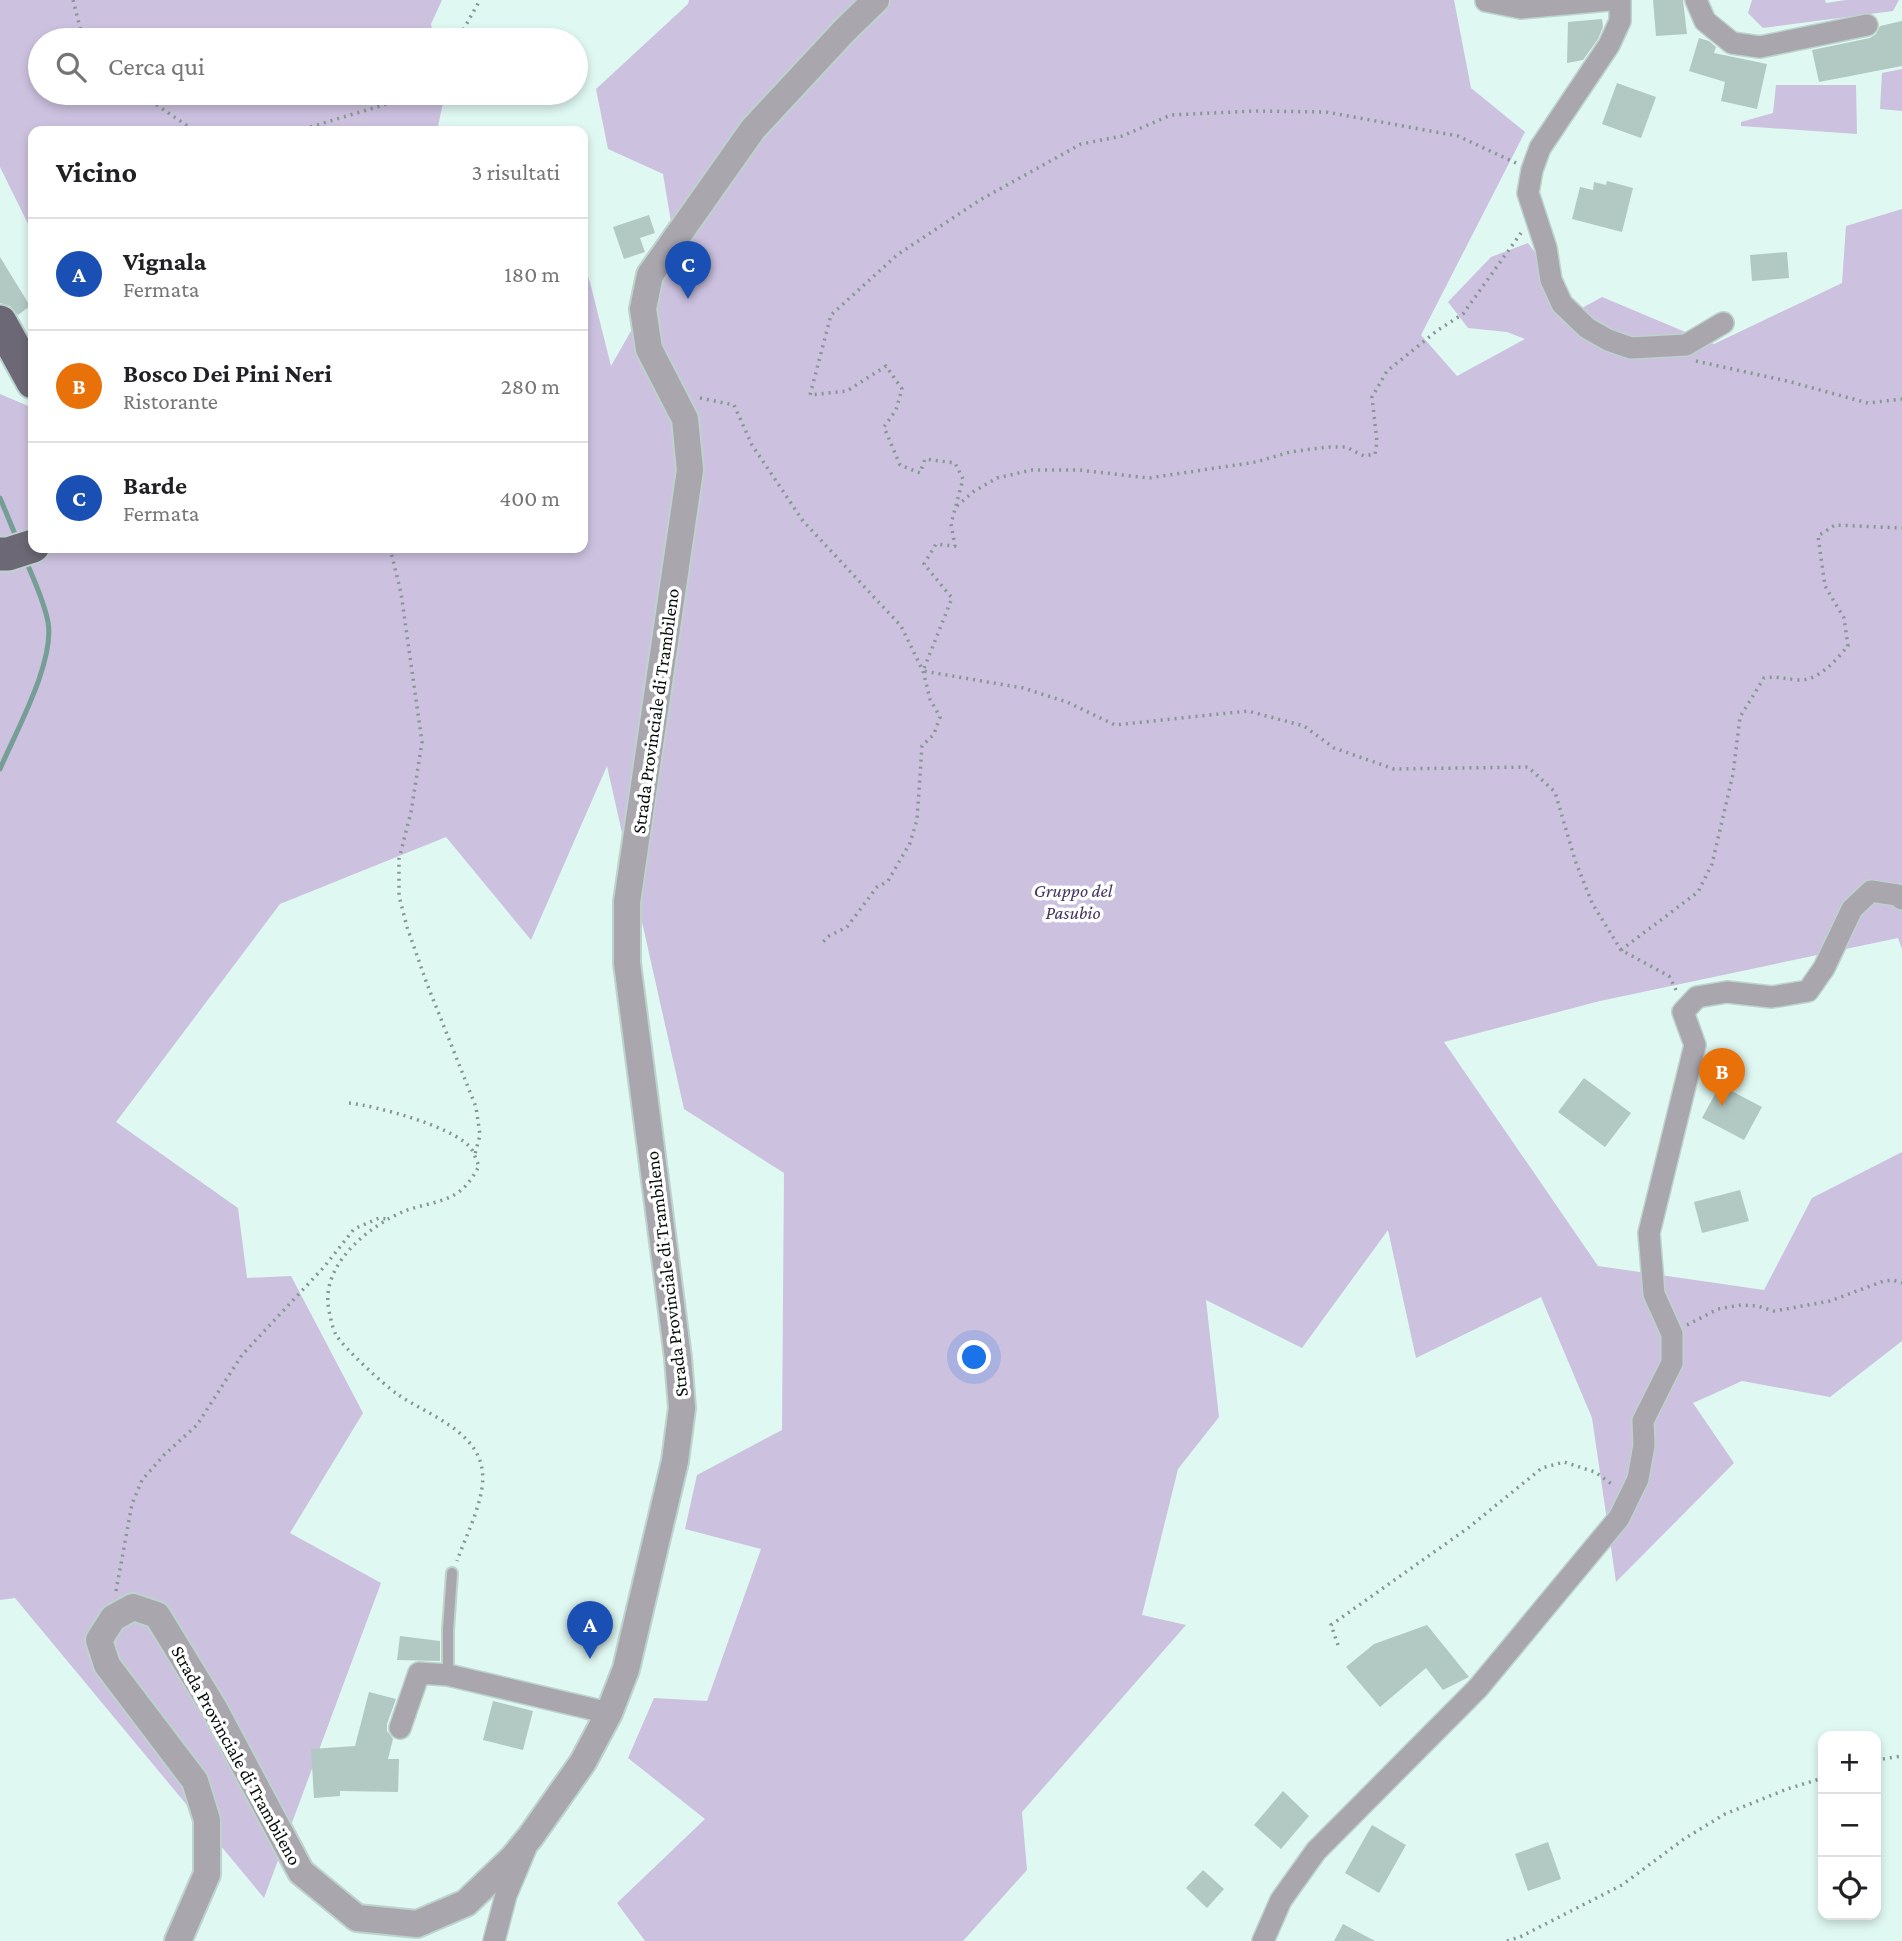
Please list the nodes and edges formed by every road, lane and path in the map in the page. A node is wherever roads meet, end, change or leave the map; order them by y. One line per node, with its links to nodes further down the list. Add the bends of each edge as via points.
1 (73, 0): 9 (path)
2 (480, 0): 10 (path)
3 (876, 0): 21 (street, Strada Provinciale di Trambileno, via 753,129 650,275 643,309 649,349)
4 (1609, 0): 7 (street, via 1521,8)
5 (1620, 0): 15 (street, via 1620,21 1609,45 1540,148)
6 (1696, 0): 8 (street, via 1705,22 1732,43 1760,47)
7 (1486, 1)
8 (1867, 25)
9 (80, 28)
10 (464, 28)
11 (157, 105): 13 (path)
12 (383, 105): 14 (path)
13 (188, 126)
14 (314, 126)
15 (1532, 170): 16 (street, via 1528,193); 23 (path, via 1458,136 1326,112 1171,115 1122,135 1081,144 980,200 897,255 831,315 810,395 847,391 886,366 902,389 896,410 884,427 900,465 920,473 925,459 955,463 964,479)
16 (1533, 212): 19 (street, via 1562,304 1608,340 1631,348); 23 (path, via 1463,314 1387,371 1372,397 1375,454 1364,456 1346,447 1327,447 1149,478 1098,471 1032,470 997,478)
17 (0, 323): 20 (main road)
18 (1723, 323): 19 (street, via 1686,345)
19 (1659, 348): 22 (path, via 1868,403)
20 (28, 373)
21 (671, 393): 26 (path, via 734,405 752,445 803,521 901,626); 41 (street, Strada Provinciale di Trambileno, via 685,419 690,470 627,902 627,963 682,1408 675,1461 626,1669)
22 (1902, 399)
23 (956, 508): 26 (path, via 951,524 955,546 936,544 924,564 952,598)
24 (1902, 528): 29 (path, via 1835,525 1818,536 1825,586 1844,618 1848,646 1830,667 1802,680 1765,678 1740,717 1733,774 1712,864 1698,892)
25 (391, 553): 32 (path, via 422,742 399,859 399,896 427,984 476,1107 480,1135)
26 (923, 671): 28 (path, via 940,716 934,734 922,746 917,820 910,842 888,881 877,887 847,927); 29 (path, via 1023,688 1115,725 1248,711 1304,726 1334,748 1394,769 1528,767 1555,792 1592,903)
27 (1902, 899): 30 (street, via 1871,891 1852,909 1808,991 1772,997 1727,992 1697,997)
28 (822, 943)
29 (1621, 950): 30 (path, via 1669,976)
30 (1683, 1012): 35 (street, via 1695,1045 1649,1233 1654,1294)
31 (349, 1103): 32 (path, via 439,1128 470,1147)
32 (474, 1156): 33 (path, via 479,1166 459,1192)
33 (390, 1220): 37 (path, via 344,1253 331,1278 328,1302 335,1334 368,1368 395,1393 456,1429 478,1452 482,1492); 38 (path, via 379,1218 354,1229 242,1355 197,1425 142,1480 132,1504)
34 (1902, 1283): 35 (path, via 1884,1281 1830,1301 1786,1310 1741,1305 1718,1309)
35 (1672, 1334): 36 (street, via 1672,1363 1643,1421 1644,1445)
36 (1630, 1496): 39 (path, via 1595,1472 1564,1462 1542,1468 1468,1528 1331,1625); 49 (street, via 1619,1518 1478,1688 1316,1851 1280,1900)
37 (452, 1573): 40 (lane)
38 (113, 1618): 46 (street, Strada Provinciale di Trambileno, via 133,1607 158,1615 215,1710 301,1872 357,1918 417,1924 466,1903); 47 (street, via 99,1640 107,1665 195,1781 207,1820 207,1874)
39 (1338, 1645)
40 (448, 1675): 41 (street); 42 (street, via 419,1673)
41 (609, 1713): 46 (street, Strada Provinciale di Trambileno, via 583,1762)
42 (400, 1728)
43 (1902, 1756): 44 (path)
44 (1881, 1759)
45 (1818, 1780): 50 (path, via 1726,1814 1622,1885)
46 (531, 1836): 48 (street, via 506,1895)
47 (178, 1941)
48 (494, 1941)
49 (1263, 1941)
50 (1507, 1941)

